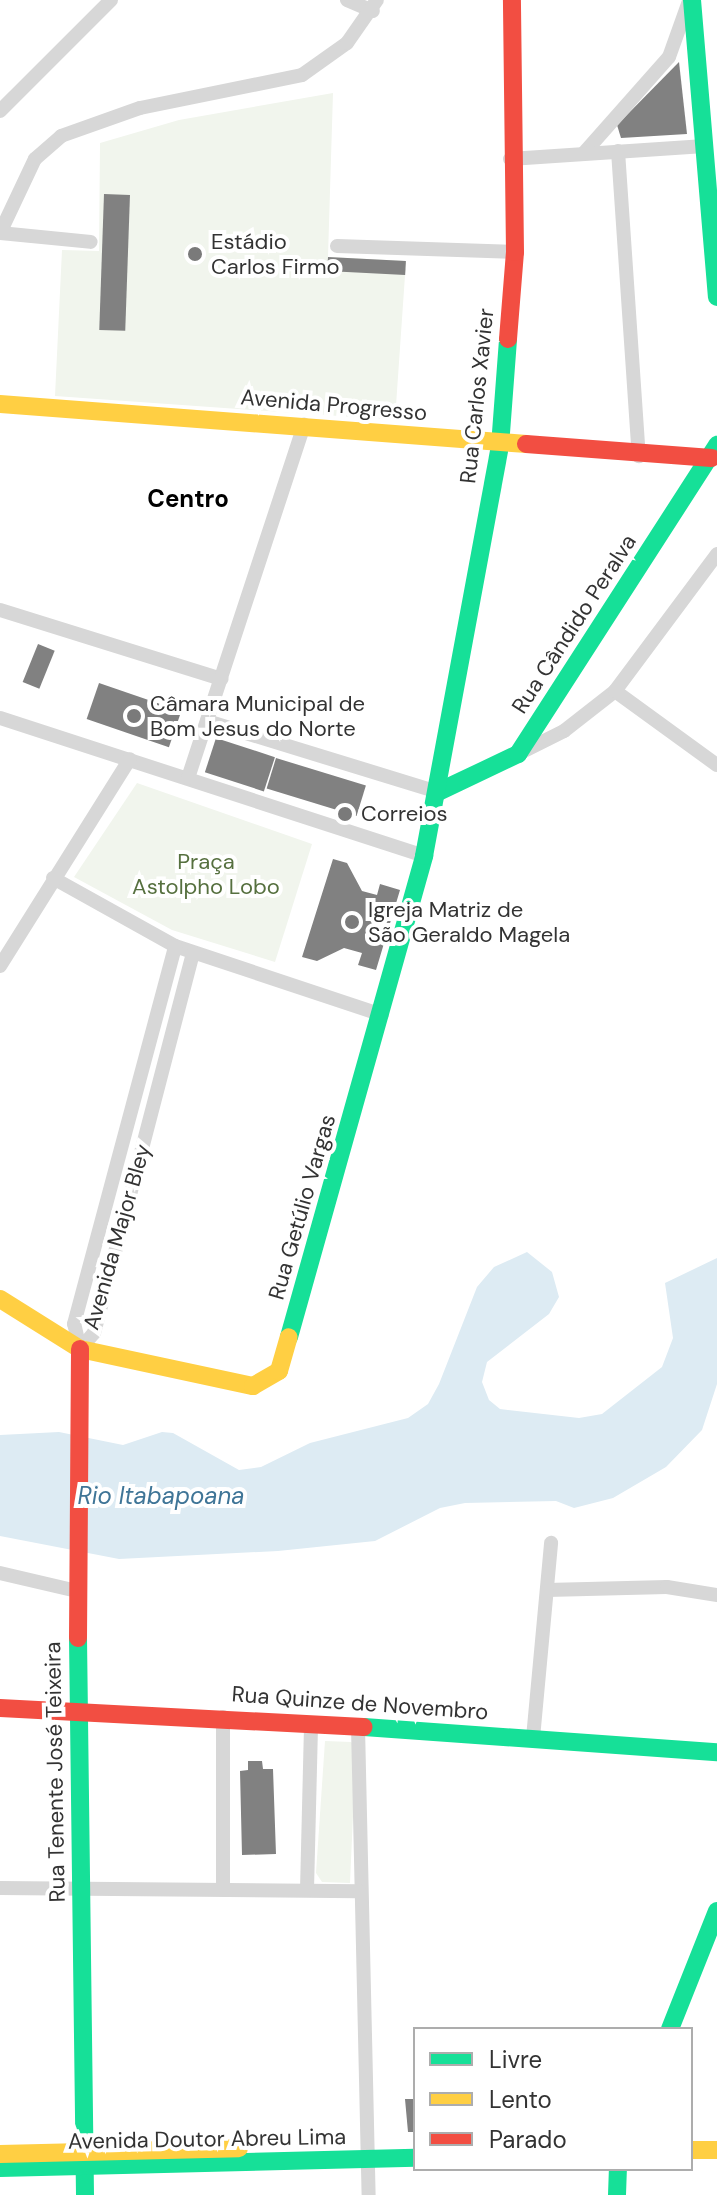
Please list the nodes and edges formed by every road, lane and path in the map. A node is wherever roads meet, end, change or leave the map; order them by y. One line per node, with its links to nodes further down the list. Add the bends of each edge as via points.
1 (111, 0): 6 (street)
2 (347, 0): 5 (street)
3 (512, 0): 10 (main road, Rua Carlos Xavier)
4 (691, 0): 7 (main road); 9 (street, via 669,57)
5 (375, 6): 11 (street, via 347,43 302,75 140,108 61,136 35,159)
6 (0, 111)
7 (705, 146): 8 (street); 15 (main road)
8 (618, 151): 9 (street); 19 (street)
9 (584, 153): 10 (street)
10 (510, 159): 14 (main road, Rua Carlos Xavier)
11 (0, 233): 12 (street)
12 (91, 242)
13 (337, 246): 14 (street)
14 (515, 252): 18 (main road, Rua Carlos Xavier)
15 (717, 297)
16 (0, 404): 17 (main road, Avenida Progresso)
17 (304, 425): 18 (main road, Avenida Progresso); 23 (street)
18 (500, 446): 19 (main road, Avenida Progresso); 31 (main road, Rua Carlos Xavier)
19 (639, 456): 20 (main road, Avenida Progresso)
20 (715, 457): 27 (main road, Rua Cândido Peralva)
21 (717, 554): 24 (street)
22 (0, 610): 23 (street)
23 (221, 679): 26 (street)
24 (615, 691): 27 (street, via 564,731); 29 (street)
25 (0, 718): 28 (street)
26 (207, 721): 30 (street); 31 (street)
27 (518, 754): 31 (main road)
28 (130, 759): 30 (street); 33 (street)
29 (717, 765)
30 (188, 778): 32 (street)
31 (438, 792): 32 (main road, Rua Carlos Xavier)
32 (424, 856): 37 (main road, Rua Getúlio Vargas)
33 (53, 878): 34 (street); 36 (street)
34 (175, 946): 35 (street); 39 (street, Avenida Major Bley, via 74,1324)
35 (193, 953): 37 (street); 39 (street, Avenida Major Bley, via 94,1333)
36 (0, 966)
37 (382, 1015): 39 (main road, Rua Getúlio Vargas, via 279,1371 253,1386)
38 (0, 1299): 39 (main road, Rua Getúlio Vargas)
39 (80, 1349): 43 (main road, Rua Tenente José Teixeira)
40 (551, 1543): 42 (street)
41 (0, 1573): 43 (street)
42 (547, 1590): 44 (street, via 667,1587); 50 (street)
43 (77, 1591): 46 (main road, Rua Tenente José Teixeira)
44 (717, 1595)
45 (0, 1708): 46 (main road, Rua Quinze de Novembro)
46 (79, 1712): 47 (main road, Rua Quinze de Novembro); 53 (main road, Rua Tenente José Teixeira)
47 (223, 1717): 48 (main road, Rua Quinze de Novembro); 54 (street)
48 (311, 1723): 49 (main road, Rua Quinze de Novembro); 55 (street)
49 (358, 1727): 50 (main road, Rua Quinze de Novembro); 56 (street)
50 (533, 1738): 51 (main road, Rua Quinze de Novembro)
51 (717, 1752)
52 (0, 1888): 53 (street)
53 (81, 1888): 54 (street); 66 (main road, Rua Tenente José Teixeira)
54 (223, 1890): 55 (street)
55 (307, 1890): 56 (street)
56 (359, 1891): 64 (street)
57 (715, 1921): 58 (main road)
58 (671, 2027)
59 (693, 2137): 60 (main road)
60 (717, 2137)
61 (413, 2145): 64 (main road, Avenida Doutor Abreu Lima)
62 (693, 2150): 63 (main road)
63 (717, 2150)
64 (366, 2153): 66 (main road, Avenida Doutor Abreu Lima); 67 (main road, Avenida Doutor Abreu Lima); 71 (street)
65 (0, 2154): 66 (main road, Avenida Doutor Abreu Lima)
66 (85, 2158): 68 (main road, Avenida Doutor Abreu Lima); 70 (main road, Rua Tenente José Teixeira)
67 (413, 2158)
68 (0, 2168)
69 (618, 2171): 72 (main road)
70 (85, 2195)
71 (369, 2195)
72 (617, 2195)

